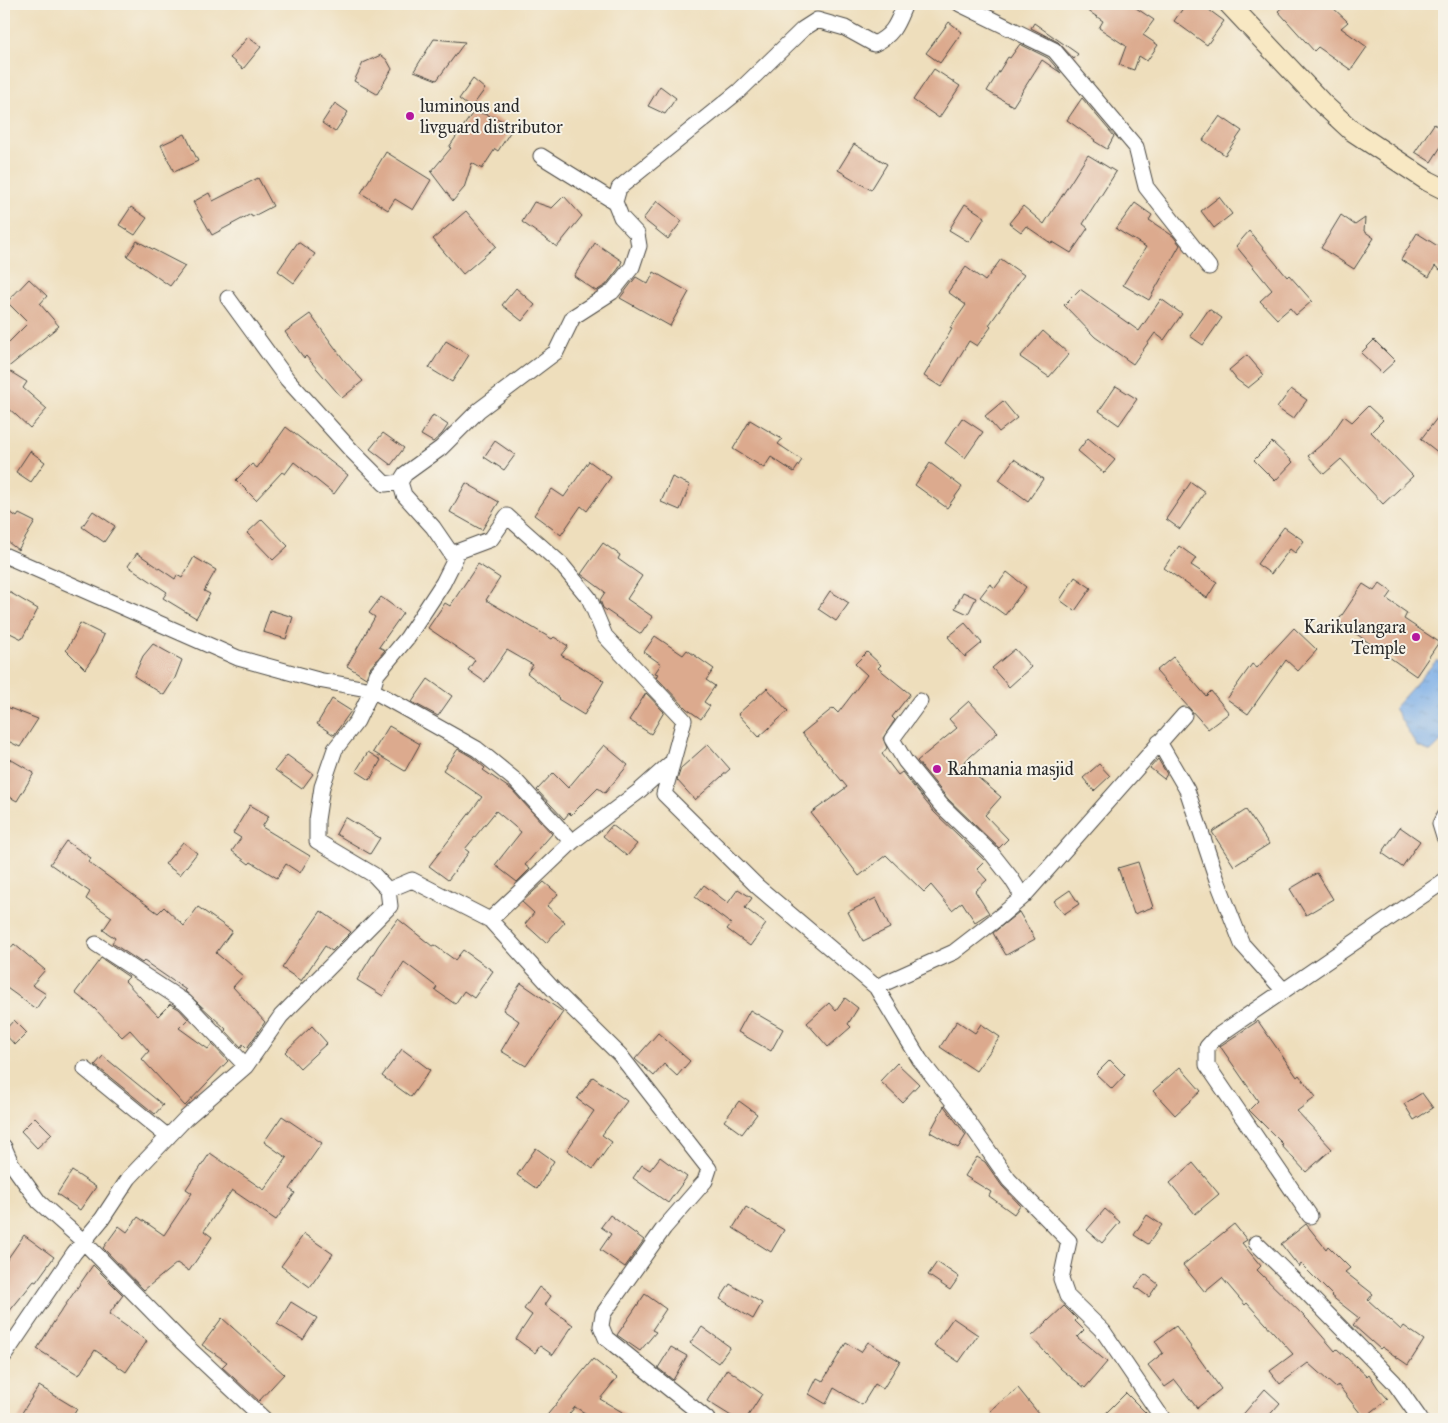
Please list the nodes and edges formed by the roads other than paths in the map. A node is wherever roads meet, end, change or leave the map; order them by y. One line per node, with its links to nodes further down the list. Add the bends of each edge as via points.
1 (905, 4): 6 (street, via 887,38 874,44 845,28 817,20 803,29 739,91 619,188)
2 (960, 4): 7 (street, via 1054,50 1136,147 1146,187)
3 (1229, 4): 5 (main road, via 1351,130)
4 (541, 156): 6 (street)
5 (1444, 189)
6 (615, 202): 9 (street, via 621,217 637,234 640,246 632,267 612,292 573,317 556,352 479,410 441,448 405,474)
7 (1209, 267)
8 (228, 298): 9 (street, via 287,379 351,450 385,484)
9 (400, 482): 10 (street, via 404,495 433,527)
10 (451, 554): 12 (street, via 455,559 442,583 406,638 377,674); 16 (street, via 491,539 508,516 561,564 589,598 605,636 684,720)
11 (4, 556): 12 (street, via 238,658 318,680)
12 (372, 690): 19 (street, via 477,749 515,780); 21 (street, via 357,721 335,749 322,787 317,841 374,875)
13 (920, 702): 22 (street, via 892,740 905,762 941,805 992,854)
14 (1184, 715): 15 (street)
15 (1159, 742): 22 (street); 26 (street, via 1187,790 1242,944)
16 (673, 761): 19 (street); 25 (street, via 664,794 758,887)
17 (1444, 816): 18 (street, via 1440,824)
18 (1444, 837)
19 (572, 842): 23 (street)
20 (1444, 881): 26 (street)
21 (388, 890): 23 (street, via 412,880); 27 (street, via 390,906 281,1016)
22 (1023, 897): 25 (street, via 954,952)
23 (490, 920): 36 (street, via 553,989 620,1054 709,1170 705,1181 664,1228 603,1314 601,1326 606,1338 625,1355)
24 (96, 944): 27 (street, via 185,1002)
25 (876, 987): 37 (street, via 920,1060 1009,1180 1069,1241 1061,1279 1067,1296 1103,1332)
26 (1284, 991): 31 (street, via 1216,1037 1207,1047 1207,1065)
27 (246, 1066): 29 (street)
28 (85, 1069): 29 (street)
29 (168, 1137): 32 (street, via 129,1178)
30 (4, 1147): 32 (street, via 11,1163 39,1202)
31 (1310, 1216)
32 (84, 1241): 34 (street); 35 (street, via 182,1342)
33 (1256, 1243): 38 (street, via 1394,1382)
34 (4, 1356)
35 (264, 1419)
36 (707, 1419)
37 (1163, 1419)
38 (1420, 1419)

